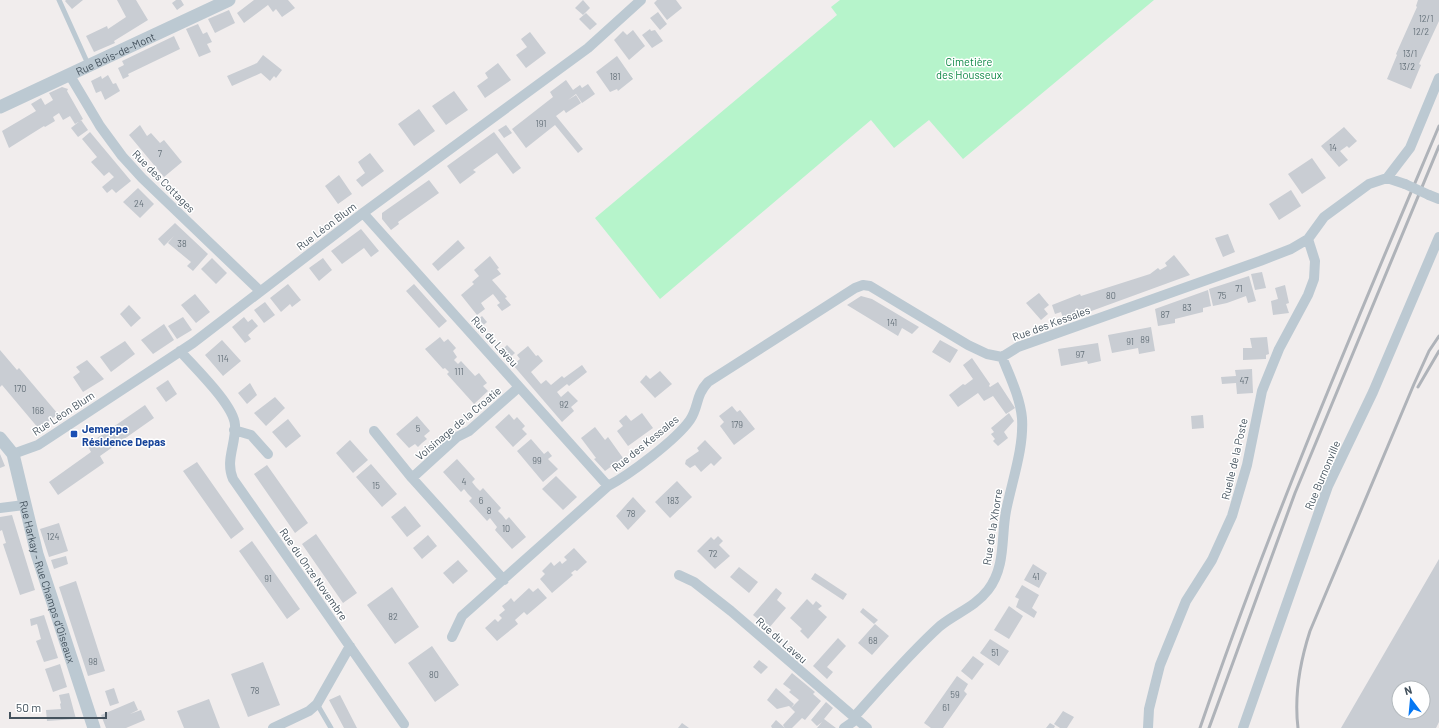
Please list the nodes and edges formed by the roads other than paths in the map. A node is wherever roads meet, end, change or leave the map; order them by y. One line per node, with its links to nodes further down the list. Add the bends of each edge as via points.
1 (59, 0): 4 (lane)
2 (229, 0): 4 (street, Rue Bois-de-Mont)
3 (641, 0): 10 (street, Rue Léon Blum, via 588,48)
4 (89, 65): 5 (street, Rue Bois-de-Mont)
5 (69, 74): 7 (street, Rue Bois-de-Mont); 13 (street, Rue des Cottages, via 100,126 122,156)
6 (1439, 78): 8 (street, via 1410,148)
7 (0, 107)
8 (1387, 178): 9 (street, bridge); 12 (street, Rue des Kessales, via 1369,184 1333,210 1324,217)
9 (1439, 199)
10 (363, 213): 13 (street, Rue Léon Blum); 16 (street, Rue du Laveu)
11 (1439, 237): 39 (street, Rue Burnonville, via 1373,392 1328,486)
12 (1308, 238): 15 (street, Rue des Kessales, via 1291,249 1018,347); 38 (street, Ruelle de la Poste, via 1315,262 1314,279 1279,349 1262,391 1247,465 1232,516 1212,560 1186,601 1160,665 1149,709)
13 (260, 291): 14 (street, Rue Léon Blum)
14 (180, 351): 17 (street, Rue du Onze Novembre, via 233,414); 20 (street, Rue Léon Blum, via 38,445)
15 (1002, 357): 23 (street, Rue des Kessales, via 979,350 870,286 863,285 708,382 698,395 694,414 678,434 620,480); 31 (street, Rue de la Xhorre, via 1020,404 1022,420 1006,513 1001,560 995,578 983,596 941,625 893,674)
16 (519, 387): 22 (street, Voisinage de la Croatie, via 469,431 457,437); 23 (street, Rue du Laveu)
17 (234, 430): 21 (street, via 251,435); 29 (street, Rue du Onze Novembre, via 229,463 233,479)
18 (374, 431): 22 (street, Voisinage de la Croatie)
19 (0, 438): 20 (street, Rue Harkay - Rue Champs d'Oiseaux)
20 (13, 454): 24 (street, Rue Harkay - Rue Champs d'Oiseaux)
21 (268, 454)
22 (412, 478): 27 (street, Voisinage de la Croatie)
23 (608, 486): 27 (street)
24 (24, 505): 25 (street); 33 (street, Rue Harkay - Rue Champs d'Oiseaux, via 41,568)
25 (0, 508)
26 (679, 575): 31 (street, Rue du Laveu, via 694,582 731,611)
27 (504, 580): 28 (street, via 462,616)
28 (452, 638)
29 (350, 646): 30 (street); 32 (street, Rue du Onze Novembre)
30 (317, 704): 34 (street); 35 (lane)
31 (856, 718): 36 (street); 37 (street, Rue du Laveu)
32 (404, 724)
33 (94, 728)
34 (273, 728)
35 (331, 728)
36 (844, 728)
37 (867, 728)
38 (1148, 728)
39 (1243, 728)

